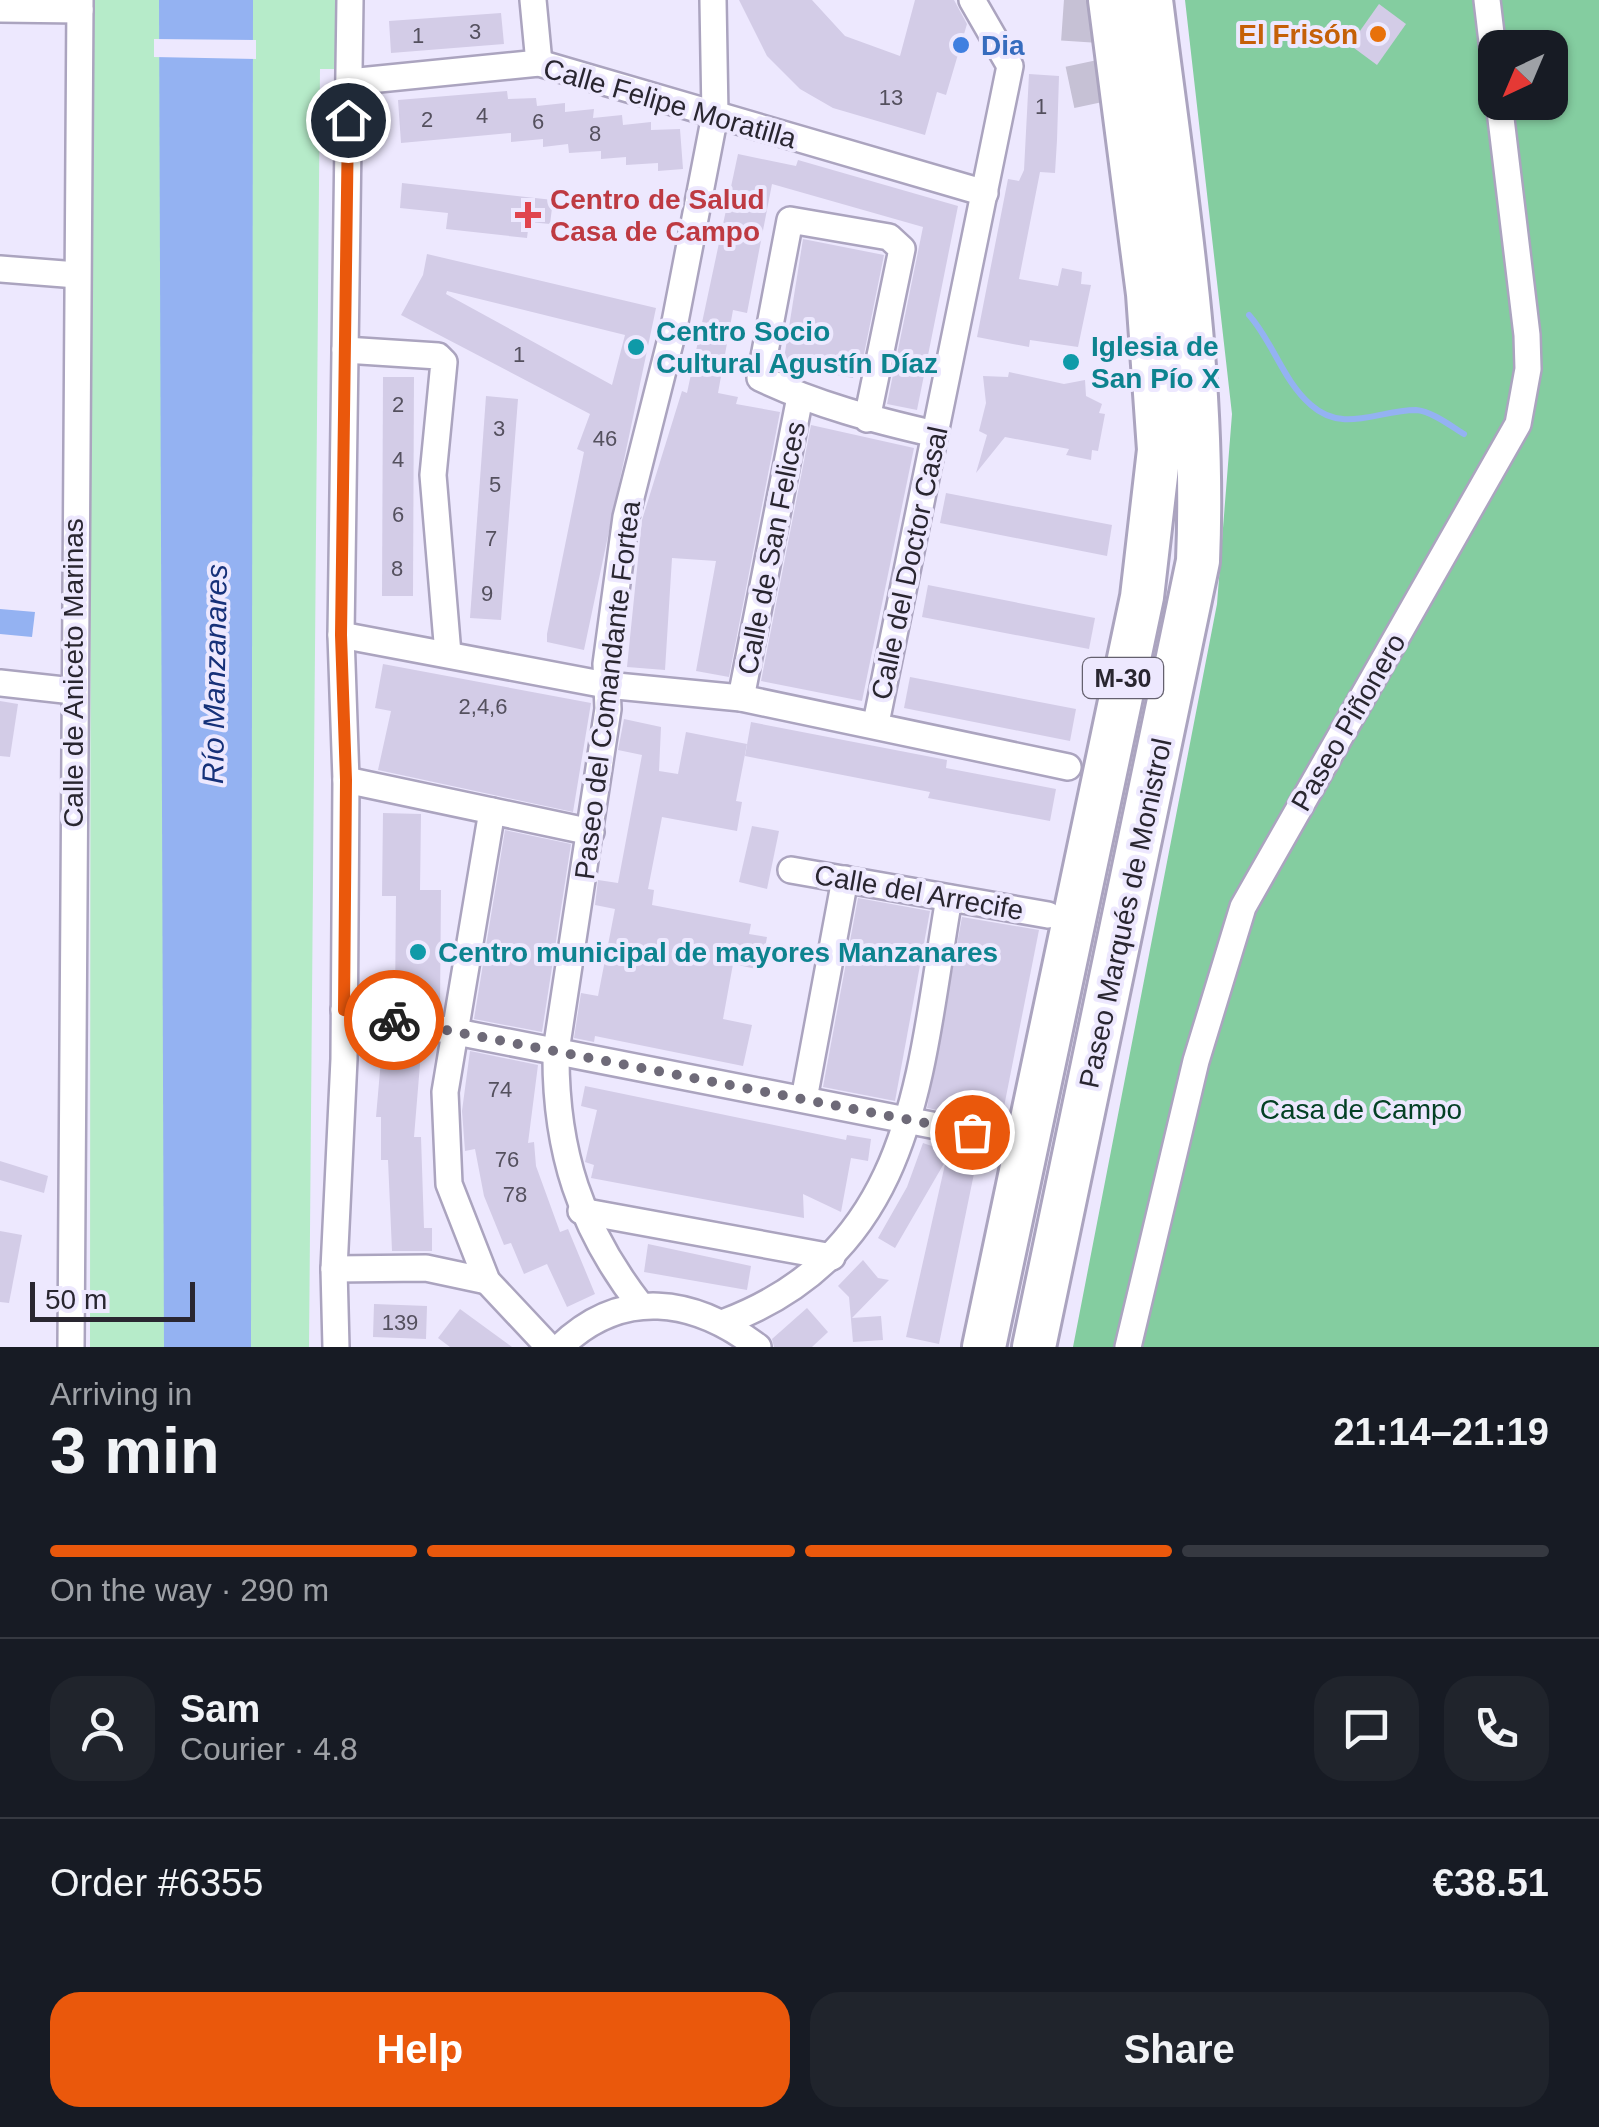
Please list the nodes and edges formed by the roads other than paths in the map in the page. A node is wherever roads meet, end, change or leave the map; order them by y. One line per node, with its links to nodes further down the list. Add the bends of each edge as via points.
1 (350, 0): 12 (street)
2 (534, 0): 11 (street)
3 (713, 0): 13 (street, Paseo del Comandante Fortea)
4 (972, 0): 16 (street, Calle del Doctor Casal, via 1010,66)
5 (1110, 0): 23 (highway, Paseo Marqués de Monistrol / M-30, via 1148,294 1158,450)
6 (1152, 0): 57 (highway, Paseo Marqués de Monistrol / M-30, via 1190,297 1202,474 1198,561)
7 (1487, 0): 10 (street)
8 (80, 5): 9 (street); 18 (street, Calle de Aniceto Marinas)
9 (0, 9)
10 (1491, 30)
11 (539, 64): 12 (street, Calle Felipe Moratilla); 13 (street, Calle Felipe Moratilla)
12 (349, 82): 19 (street)
13 (715, 115): 16 (street, Calle Felipe Moratilla); 27 (street, Paseo del Comandante Fortea, via 674,327 626,517)
14 (1098, 118): 23 (highway, via 1138,458)
15 (1502, 120): 58 (street, Paseo Piñonero, via 1527,334 1518,424 1243,906 1196,1061)
16 (984, 193): 22 (street, Calle del Doctor Casal)
17 (0, 269): 18 (street)
18 (77, 275): 28 (street, Calle de Aniceto Marinas)
19 (345, 350): 24 (street); 25 (street, via 438,356 444,362 433,475)
20 (800, 397): 21 (street); 21 (street, via 760,378 790,220 889,237 902,249); 29 (street, Calle de San Felices)
21 (867, 419): 22 (street)
22 (935, 434): 30 (street, Calle del Doctor Casal)
23 (1151, 511): 56 (highway, Paseo Marqués de Monistrol / M-30, via 1142,596)
24 (341, 635): 25 (street); 32 (street)
25 (448, 654): 27 (street)
26 (0, 683): 28 (street)
27 (606, 685): 29 (street); 34 (street, Paseo del Comandante Fortea)
28 (72, 691): 51 (street, Calle de Aniceto Marinas)
29 (741, 698): 30 (street)
30 (876, 723): 31 (street)
31 (1068, 767)
32 (346, 780): 33 (street); 39 (street)
33 (492, 811): 34 (street); 40 (street)
34 (591, 832): 41 (street, Paseo del Comandante Fortea)
35 (791, 870): 36 (street, Calle del Arrecife)
36 (845, 879): 37 (street, Calle del Arrecife); 42 (street)
37 (950, 898): 38 (street, Calle del Arrecife); 43 (street)
38 (1048, 915)
39 (344, 1010): 40 (street); 47 (street)
40 (455, 1032): 41 (street); 48 (street, via 446,1092 449,1184)
41 (556, 1051): 42 (street); 45 (street, Paseo del Comandante Fortea, via 562,1151)
42 (804, 1099): 43 (street)
43 (910, 1120): 44 (street); 46 (street, via 885,1185)
44 (1003, 1139)
45 (581, 1211): 46 (street); 49 (street, Paseo del Comandante Fortea)
46 (832, 1256): 50 (street, via 782,1297)
47 (334, 1269): 48 (street, via 426,1268); 52 (street)
48 (487, 1281): 53 (street)
49 (641, 1306): 50 (street, via 688,1308); 54 (street, via 606,1315)
50 (725, 1322): 55 (street)
51 (71, 1347)
52 (336, 1347)
53 (550, 1347)
54 (560, 1347)
55 (758, 1347)
56 (984, 1347)
57 (1034, 1347)
58 (1128, 1347)

